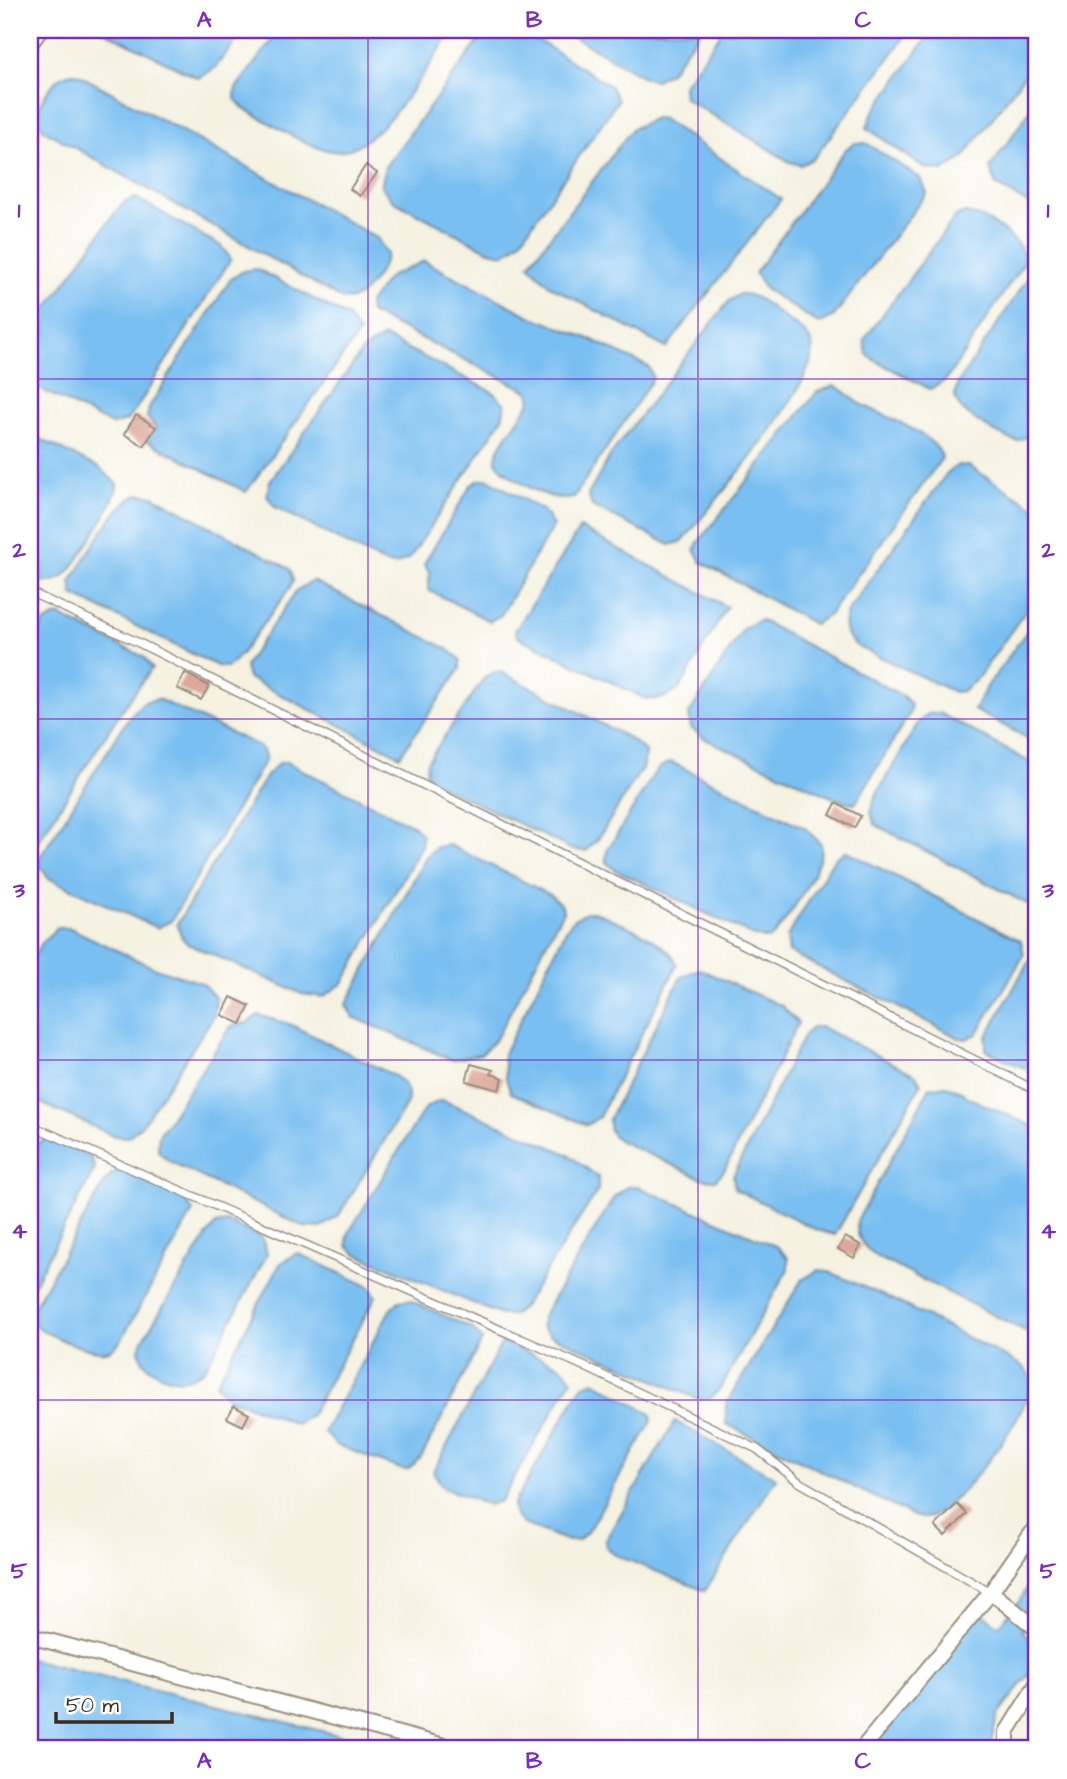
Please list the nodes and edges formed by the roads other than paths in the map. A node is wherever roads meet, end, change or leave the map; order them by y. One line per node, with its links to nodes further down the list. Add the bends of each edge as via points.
1 (40, 30): 2 (street)
2 (30, 44)
3 (30, 592): 4 (lane)
4 (1037, 1091)
5 (30, 1125): 7 (lane, via 579,1364 757,1449 799,1482)
6 (1037, 1526): 7 (street)
7 (991, 1592): 8 (lane); 13 (street)
8 (1006, 1603): 9 (street)
9 (1037, 1629)
10 (30, 1636): 12 (street)
11 (1037, 1684): 14 (street, via 1007,1732)
12 (455, 1749)
13 (862, 1749)
14 (1007, 1749)

